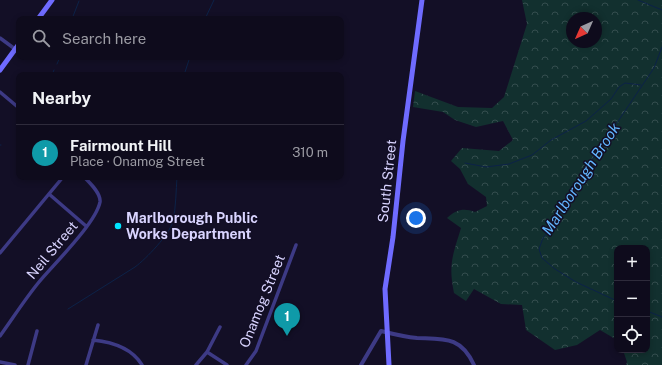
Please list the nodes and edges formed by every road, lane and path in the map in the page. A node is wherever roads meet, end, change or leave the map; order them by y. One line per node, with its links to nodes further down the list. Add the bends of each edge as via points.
1 (52, 0): 3 (main road)
2 (422, 0): 18 (main road, South Street, via 386,278)
3 (40, 16)
4 (0, 38): 5 (street)
5 (15, 49): 6 (main road)
6 (0, 70)
7 (0, 92): 8 (street)
8 (16, 105)
9 (61, 180): 11 (street)
10 (87, 180): 12 (street, Neil Street, via 99,195 100,201)
11 (49, 194): 12 (street); 14 (street)
12 (86, 226): 19 (street, Neil Street, via 38,283)
13 (296, 244): 29 (street, Onamog Street, via 256,351)
14 (0, 253)
15 (98, 325): 20 (street)
16 (220, 327): 21 (street)
17 (37, 331): 24 (street)
18 (386, 332): 30 (street, via 378,333); 31 (main road, South Street); 32 (street, via 449,340 465,351)
19 (0, 336)
20 (93, 340): 25 (street); 26 (street, via 128,350)
21 (207, 352): 27 (street); 28 (street)
22 (0, 362): 23 (street)
23 (15, 365)
24 (28, 365)
25 (86, 365)
26 (142, 365)
27 (196, 365)
28 (227, 365)
29 (246, 365)
30 (361, 365)
31 (389, 365)
32 (474, 365)

